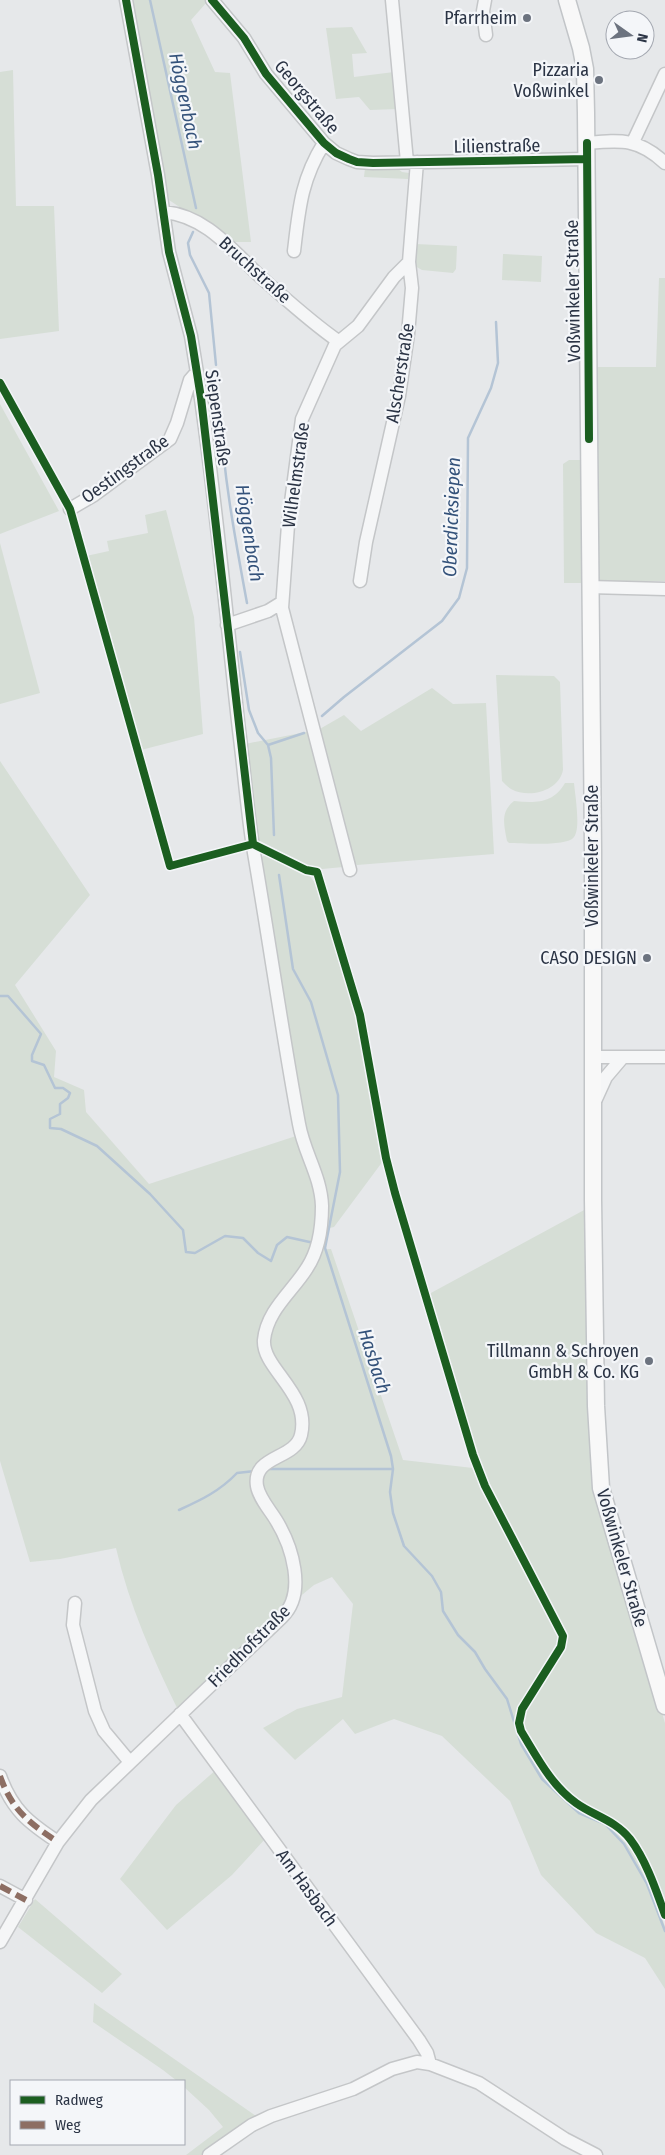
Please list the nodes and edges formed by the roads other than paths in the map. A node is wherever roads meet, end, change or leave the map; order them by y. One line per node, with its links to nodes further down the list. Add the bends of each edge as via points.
1 (126, 0): 13 (street, Siepenstraße)
2 (212, 0): 9 (street, Georgstraße, via 244,38 266,74)
3 (392, 0): 11 (street, Alscherstraße)
4 (485, 0): 6 (street)
5 (567, 0): 10 (main road, Voßwinkeler Straße, via 585,69)
6 (486, 35)
7 (665, 74): 8 (street)
8 (633, 142): 10 (street, Lilienstraße, via 620,140); 12 (street, via 650,150)
9 (324, 143): 11 (street, Georgstraße, via 336,153 357,162); 14 (street, via 303,185)
10 (587, 151): 11 (street, Lilienstraße); 20 (main road, Voßwinkeler Straße)
11 (412, 162): 15 (street, Alscherstraße)
12 (665, 163)
13 (164, 212): 16 (street, Bruchstraße, via 190,219 210,230); 17 (street, Siepenstraße, via 169,252)
14 (294, 251)
15 (409, 262): 16 (street, Wilhelmstraße, via 358,326); 19 (street, Alscherstraße, via 412,288 404,362)
16 (338, 341): 22 (street, Wilhelmstraße, via 300,428)
17 (197, 372): 18 (street, Oestingstraße, via 190,380 170,439); 23 (street, Siepenstraße)
18 (70, 509)
19 (360, 581)
20 (589, 587): 21 (street); 25 (main road, Voßwinkeler Straße)
21 (665, 589)
22 (281, 603): 23 (street, via 264,613); 24 (street, Wilhelmstraße)
23 (227, 625): 29 (street, Siepenstraße, via 253,844 300,1128 320,1187 322,1210)
24 (350, 870)
25 (593, 1057): 26 (street); 28 (main road, Voßwinkeler Straße)
26 (623, 1057): 27 (street); 28 (street, via 601,1085)
27 (665, 1058)
28 (593, 1106): 31 (main road, Voßwinkeler Straße, via 596,1406 601,1488)
29 (317, 1244): 32 (street, Friedhofstraße, via 306,1271 272,1315 265,1336 265,1351 295,1397 300,1413 301,1430 296,1445 262,1467 257,1486 279,1524 290,1553 293,1600 288,1612)
30 (75, 1603): 33 (street, via 73,1626 95,1711 104,1731)
31 (665, 1706)
32 (180, 1714): 33 (street, Friedhofstraße); 39 (street, Am Hasbach, via 419,2040)
33 (129, 1761): 35 (street, Friedhofstraße, via 91,1800)
34 (0, 1776): 35 (street, via 16,1808 33,1825)
35 (58, 1842): 37 (street, Friedhofstraße)
36 (0, 1886): 37 (street)
37 (26, 1900): 38 (street, Friedhofstraße)
38 (0, 1942)
39 (430, 2064): 40 (street, via 407,2064 353,2089 271,2116); 41 (street, via 479,2084 565,2140)
40 (209, 2155)
41 (596, 2155)

